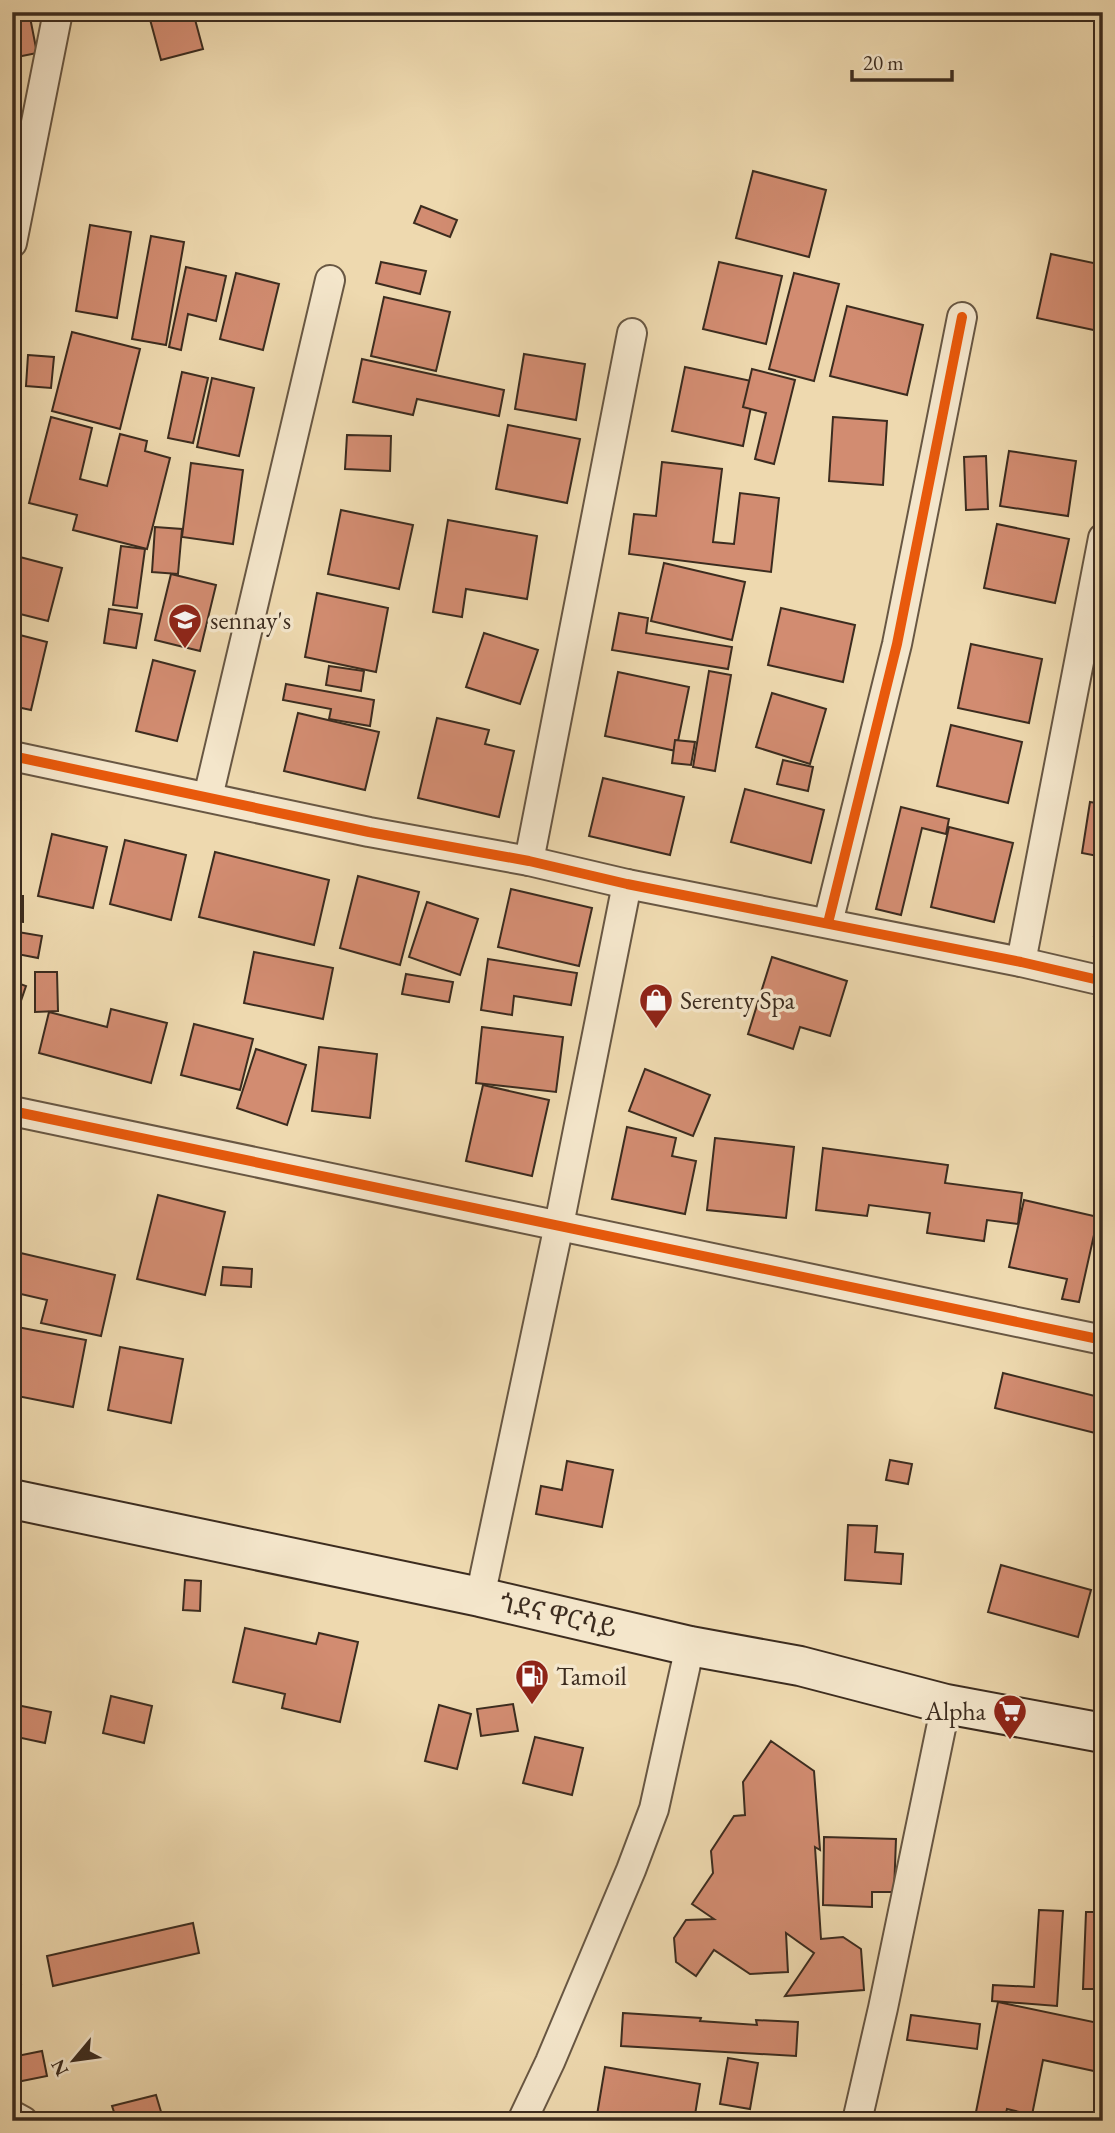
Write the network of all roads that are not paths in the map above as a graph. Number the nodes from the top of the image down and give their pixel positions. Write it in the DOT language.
graph roads {
  1 [pos="58,12"];
  2 [pos="12,243"];
  3 [pos="330,280"];
  4 [pos="962,317"];
  5 [pos="632,333"];
  6 [pos="1103,537"];
  7 [pos="1091,667"];
  8 [pos="12,756"];
  9 [pos="208,797"];
  10 [pos="529,861"];
  11 [pos="627,884"];
  12 [pos="828,923"];
  13 [pos="1021,962"];
  14 [pos="1103,981"];
  15 [pos="12,1111"];
  16 [pos="559,1225"];
  17 [pos="1103,1340"];
  18 [pos="12,1499"];
  19 [pos="480,1597"];
  20 [pos="690,1646"];
  21 [pos="946,1704"];
  22 [pos="1103,1733"];
  23 [pos="12,2115"];
  24 [pos="23,2121"];
  25 [pos="522,2121"];
  26 [pos="857,2121"];
  1 -- 2 [label="street"];
  3 -- 9 [label="street"];
  4 -- 12 [label="street"];
  5 -- 10 [label="street"];
  6 -- 7 [label="street"];
  7 -- 13 [label="street"];
  8 -- 9 [label="street"];
  9 -- 10 [label="street"];
  10 -- 11 [label="street"];
  11 -- 12 [label="street"];
  11 -- 16 [label="street"];
  12 -- 13 [label="street"];
  13 -- 14 [label="street"];
  15 -- 16 [label="street"];
  16 -- 17 [label="street"];
  16 -- 19 [label="street"];
  18 -- 19 [label="main road, ጎደና ዋርሳይ"];
  19 -- 20 [label="main road, ጎደና ዋርሳይ"];
  20 -- 21 [label="main road, ጎደና ዋርሳይ"];
  20 -- 25 [label="street"];
  21 -- 22 [label="main road, ጎደና ዋርሳይ"];
  21 -- 26 [label="street"];
  23 -- 24 [label="street"];
}
